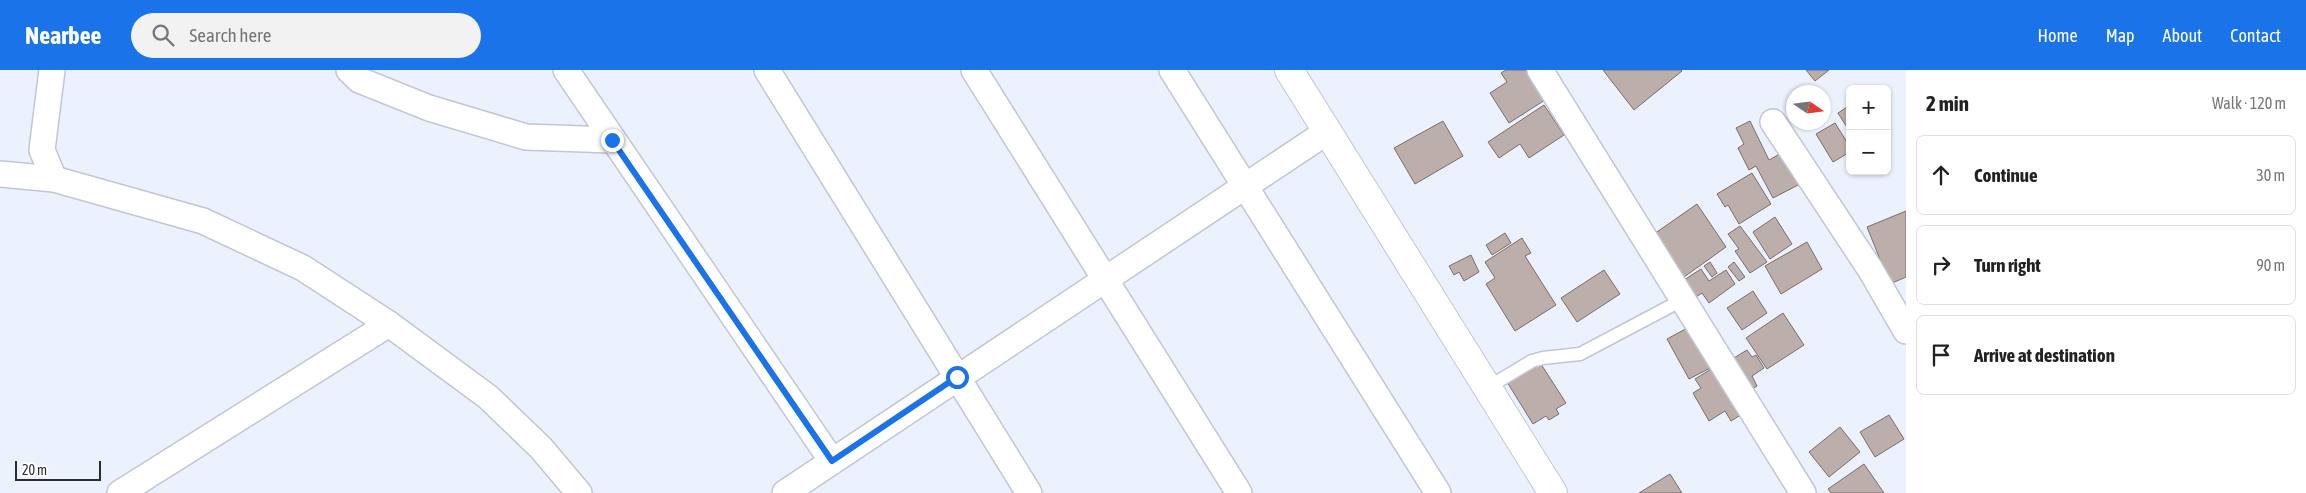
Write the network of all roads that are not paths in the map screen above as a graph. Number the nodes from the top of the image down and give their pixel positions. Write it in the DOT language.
graph roads {
  1 [pos="52,70"];
  2 [pos="349,70"];
  3 [pos="566,70"];
  4 [pos="768,70"];
  5 [pos="974,70"];
  6 [pos="1172,70"];
  7 [pos="1290,70"];
  8 [pos="1540,70"];
  9 [pos="1773,122"];
  10 [pos="1328,132"];
  11 [pos="612,140"];
  12 [pos="0,174"];
  13 [pos="54,179"];
  14 [pos="1245,186"];
  15 [pos="1105,279"];
  16 [pos="1684,299"];
  17 [pos="390,324"];
  18 [pos="1906,331"];
  19 [pos="957,377"];
  20 [pos="1488,388"];
  21 [pos="832,461"];
  22 [pos="120,493"];
  23 [pos="579,493"];
  24 [pos="784,493"];
  25 [pos="1029,493"];
  26 [pos="1239,493"];
  27 [pos="1438,493"];
  28 [pos="1553,493"];
  29 [pos="1803,493"];
  1 -- 13 [label="street"];
  2 -- 11 [label="street"];
  3 -- 11 [label="street"];
  4 -- 19 [label="street"];
  5 -- 15 [label="street"];
  6 -- 14 [label="street"];
  7 -- 10 [label="street"];
  8 -- 16 [label="street"];
  9 -- 18 [label="street"];
  10 -- 14 [label="street"];
  10 -- 20 [label="street"];
  11 -- 21 [label="street"];
  12 -- 13 [label="street"];
  13 -- 17 [label="street"];
  14 -- 15 [label="street"];
  14 -- 27 [label="street"];
  15 -- 19 [label="street"];
  15 -- 26 [label="street"];
  16 -- 20 [label="lane"];
  16 -- 29 [label="street"];
  17 -- 22 [label="street"];
  17 -- 23 [label="street"];
  19 -- 21 [label="street"];
  19 -- 25 [label="street"];
  20 -- 28 [label="street"];
  21 -- 24 [label="street"];
}
